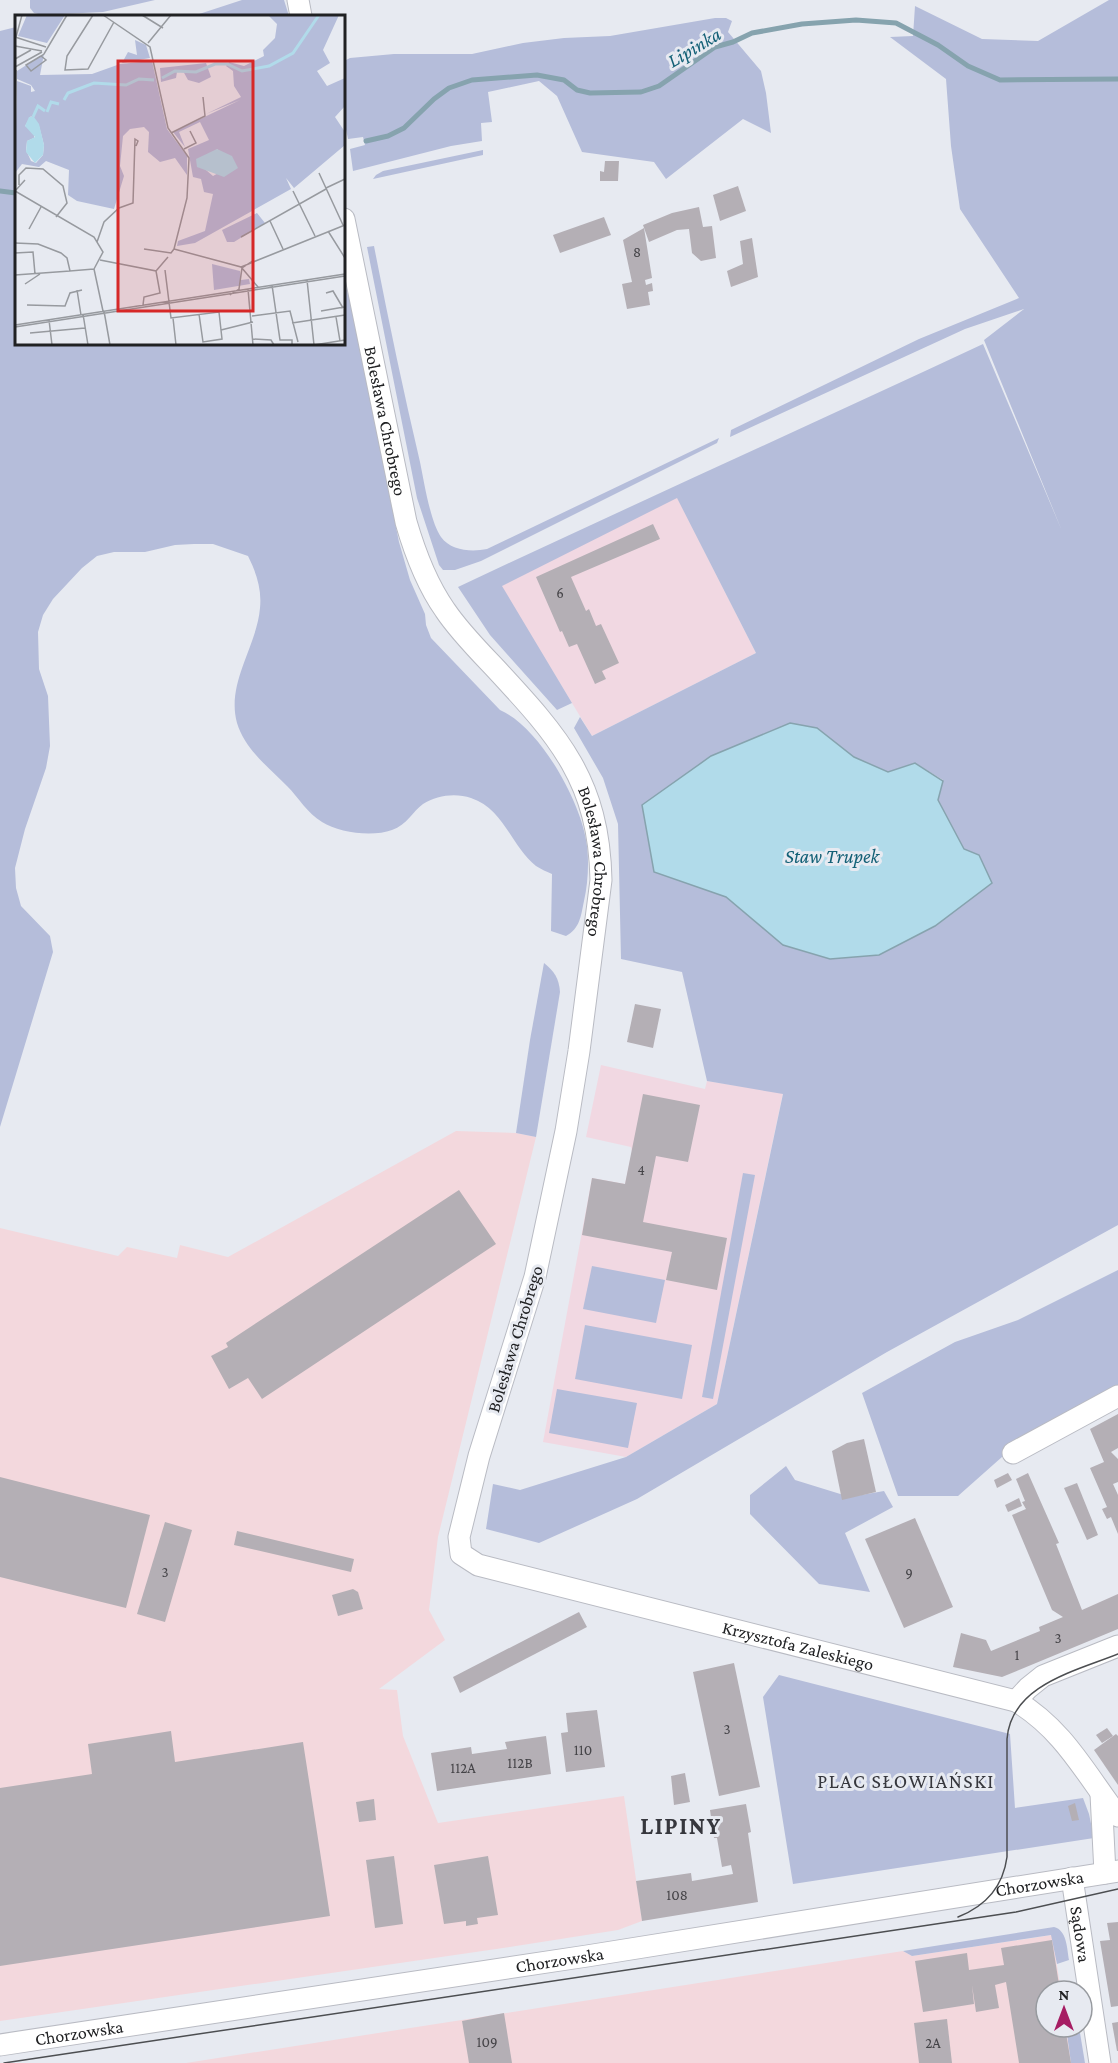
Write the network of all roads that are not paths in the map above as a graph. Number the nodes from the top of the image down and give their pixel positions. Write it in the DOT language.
graph roads {
  1 [pos="298,0"];
  2 [pos="301,15"];
  3 [pos="345,224"];
  4 [pos="1118,1396"];
  5 [pos="1014,1453"];
  6 [pos="461,1554"];
  7 [pos="1118,1646"];
  8 [pos="1016,1701"];
  9 [pos="1101,1794"];
  10 [pos="1118,1816"];
  11 [pos="1112,1872"];
  12 [pos="1072,1878"];
  13 [pos="0,2045"];
  14 [pos="1100,2063"];
  1 -- 2 [label="street"];
  3 -- 6 [label="street, Bolesława Chrobrego"];
  4 -- 5 [label="street"];
  6 -- 8 [label="street, Krzysztofa Zaleskiego"];
  7 -- 8 [label="street"];
  8 -- 9 [label="street, Krzysztofa Zaleskiego"];
  9 -- 10 [label="street, Krzysztofa Zaleskiego"];
  9 -- 11 [label="street"];
  11 -- 12 [label="street, Chorzowska"];
  12 -- 13 [label="street, Chorzowska"];
  12 -- 14 [label="street, Sądowa"];
}
